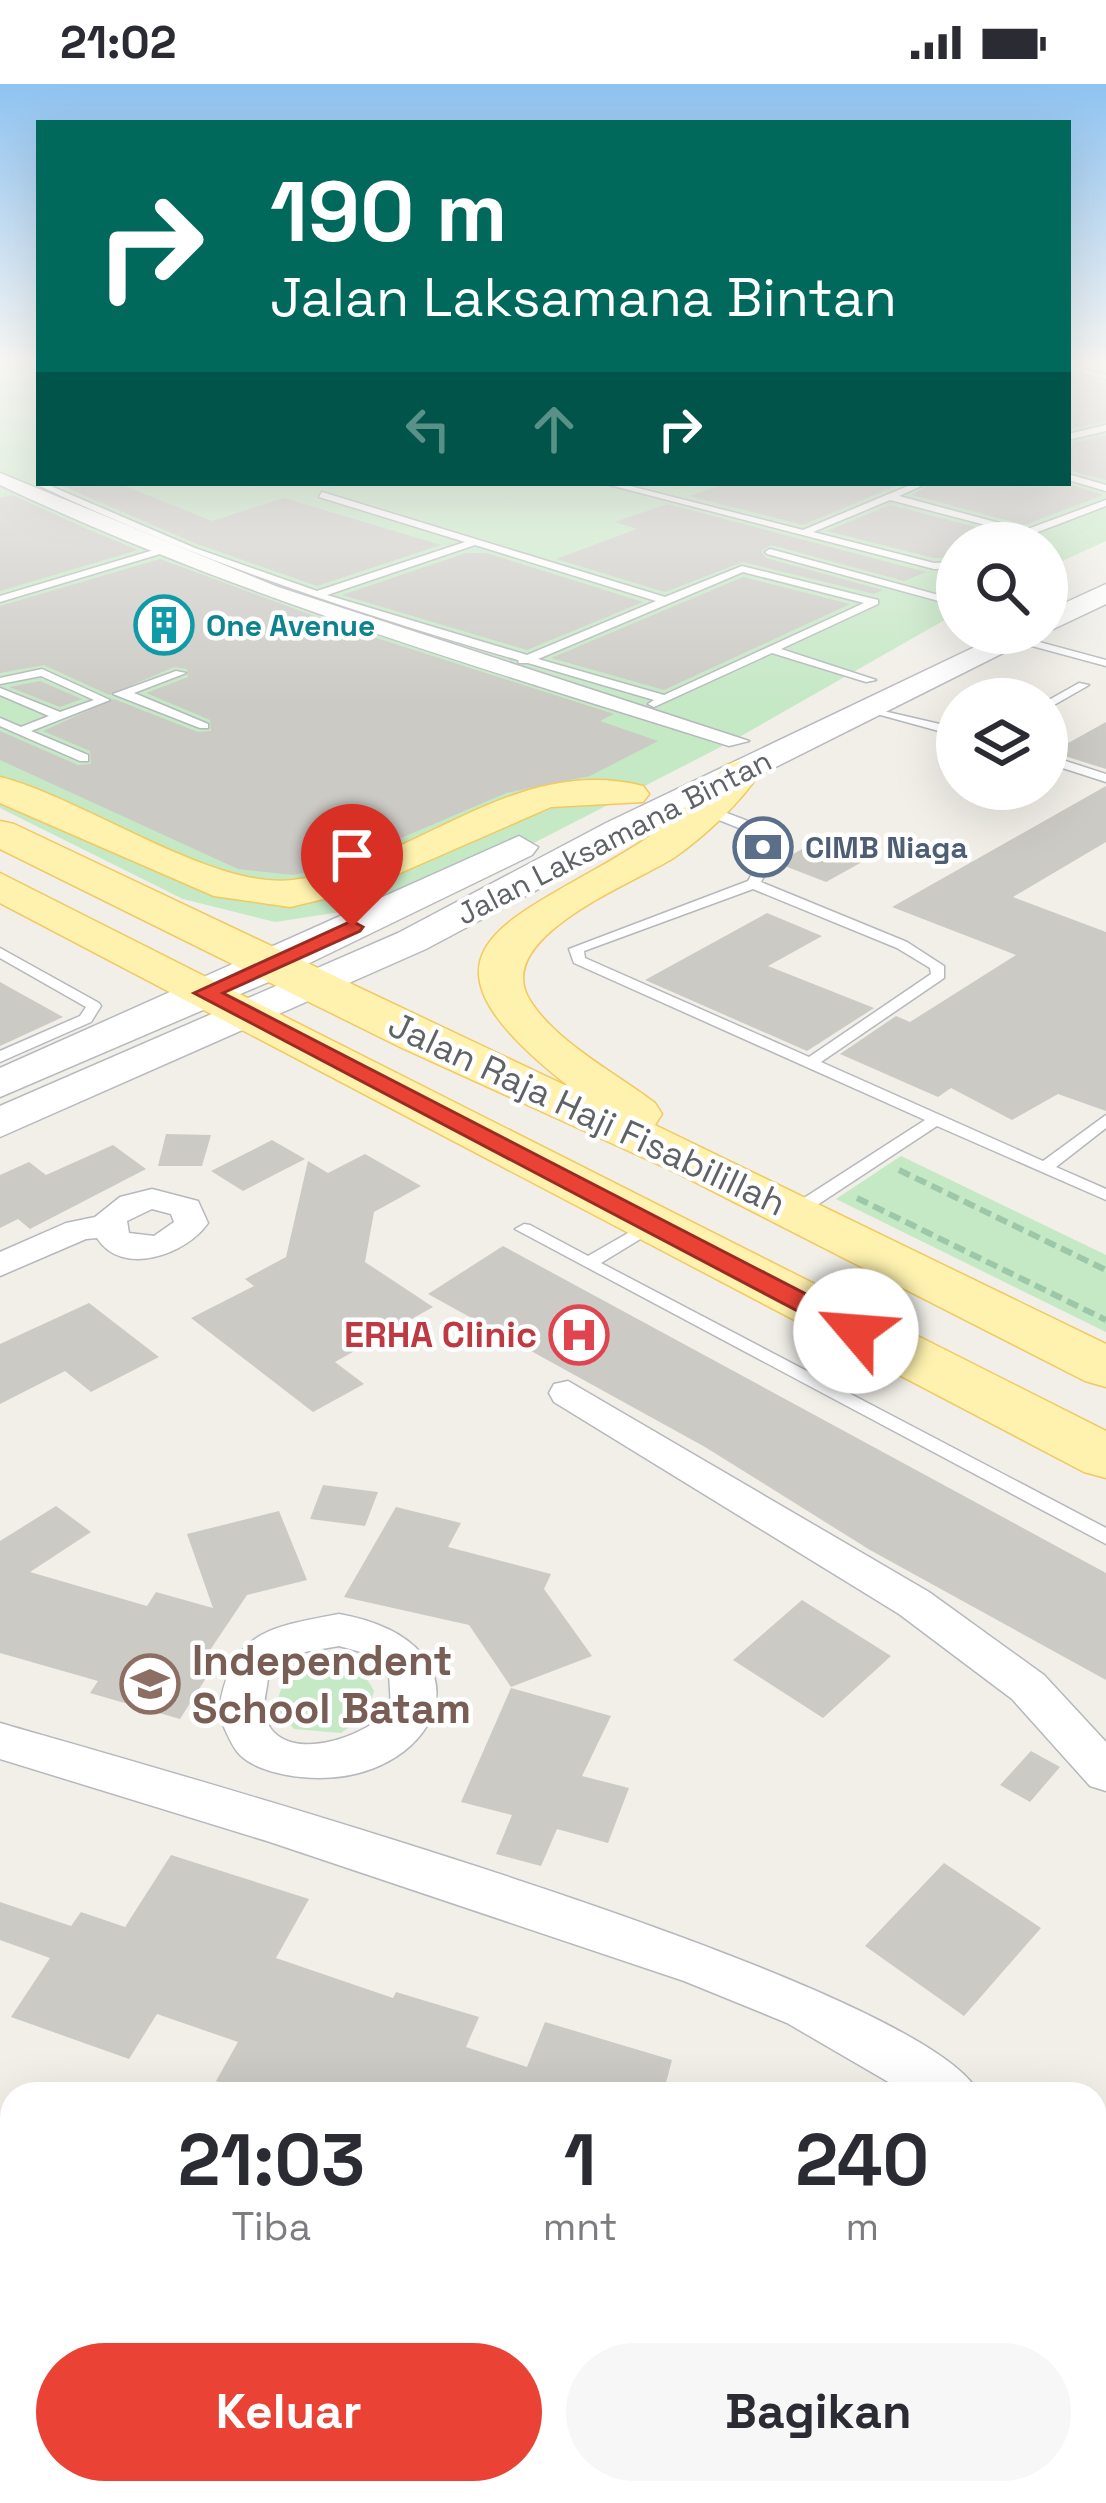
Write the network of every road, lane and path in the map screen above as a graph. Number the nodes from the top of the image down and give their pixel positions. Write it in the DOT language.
graph roads {
  1 [pos="1071,478"];
  2 [pos="8,482"];
  3 [pos="48,486"];
  4 [pos="619,486"];
  5 [pos="916,486"];
  6 [pos="1106,488"];
  7 [pos="322,495"];
  8 [pos="890,497"];
  9 [pos="1106,502"];
  10 [pos="984,522"];
  11 [pos="1050,522"];
  12 [pos="803,533"];
  13 [pos="476,542"];
  14 [pos="157,552"];
  15 [pos="770,553"];
  16 [pos="201,560"];
  17 [pos="936,566"];
  18 [pos="1106,566"];
  19 [pos="1068,585"];
  20 [pos="1106,592"];
  21 [pos="936,597"];
  22 [pos="310,598"];
  23 [pos="0,599"];
  24 [pos="663,600"];
  25 [pos="1068,612"];
  26 [pos="1068,648"];
  27 [pos="772,650"];
  28 [pos="936,653"];
  29 [pos="973,654"];
  30 [pos="526,659"];
  31 [pos="1106,663"];
  32 [pos="502,670"];
  33 [pos="180,673"];
  34 [pos="0,681"];
  35 [pos="1082,685"];
  36 [pos="0,691"];
  37 [pos="124,692"];
  38 [pos="1068,693"];
  39 [pos="870,694"];
  40 [pos="664,699"];
  41 [pos="104,700"];
  42 [pos="639,711"];
  43 [pos="58,716"];
  44 [pos="0,722"];
  45 [pos="936,723"];
  46 [pos="204,726"];
  47 [pos="20,730"];
  48 [pos="739,757"];
  49 [pos="84,758"];
  50 [pos="1068,766"];
  51 [pos="1106,778"];
  52 [pos="0,789"];
  53 [pos="628,794"];
  54 [pos="703,809"];
  55 [pos="0,833"];
  56 [pos="753,884"];
  57 [pos="0,886"];
  58 [pos="0,952"];
  59 [pos="295,976"];
  60 [pos="225,1004"];
  61 [pos="0,1057"];
  62 [pos="810,1063"];
  63 [pos="0,1084"];
  64 [pos="937,1119"];
  65 [pos="1106,1120"];
  66 [pos="0,1123"];
  67 [pos="696,1162"];
  68 [pos="1045,1167"];
  69 [pos="881,1177"];
  70 [pos="866,1186"];
  71 [pos="1106,1196"];
  72 [pos="796,1211"];
  73 [pos="107,1226"];
  74 [pos="649,1226"];
  75 [pos="524,1229"];
  76 [pos="588,1263"];
  77 [pos="0,1265"];
  78 [pos="1106,1270"];
  79 [pos="1106,1320"];
  80 [pos="1106,1368"];
  81 [pos="568,1393"];
  82 [pos="1106,1457"];
  83 [pos="1106,1537"];
  84 [pos="0,1741"];
  85 [pos="290,1760"];
  86 [pos="1106,1773"];
  87 [pos="249,1813"];
  88 [pos="937,2082"];
  1 -- 6 [label="lane"];
  2 -- 14 [label="street"];
  3 -- 16 [label="lane"];
  4 -- 12 [label="lane"];
  5 -- 8 [label="lane"];
  7 -- 13 [label="lane"];
  8 -- 10 [label="lane"];
  8 -- 12 [label="lane"];
  9 -- 11 [label="lane"];
  12 -- 17 [label="lane"];
  13 -- 22 [label="lane"];
  13 -- 24 [label="lane"];
  14 -- 16 [label="street"];
  14 -- 23 [label="lane"];
  15 -- 21 [label="lane"];
  16 -- 22 [label="street"];
  18 -- 19 [label="main road"];
  20 -- 25 [label="main road, Jalan Laksamana Bintan"];
  22 -- 30 [label="lane"];
  22 -- 32 [label="street"];
  24 -- 27 [label="lane"];
  24 -- 30 [label="lane"];
  26 -- 31 [label="lane"];
  27 -- 39 [label="lane"];
  27 -- 40 [label="lane"];
  28 -- 39 [label="main road, Jalan Laksamana Bintan"];
  29 -- 39 [label="main road, Jalan Laksamana Bintan"];
  30 -- 32 [label="lane"];
  30 -- 40 [label="lane"];
  32 -- 42 [label="street"];
  33 -- 37 [label="lane"];
  34 -- 41 [label="lane"];
  35 -- 38 [label="lane"];
  36 -- 43 [label="lane"];
  37 -- 41 [label="lane"];
  37 -- 46 [label="lane"];
  39 -- 45 [label="lane"];
  39 -- 48 [label="main road, Jalan Laksamana Bintan"];
  40 -- 42 [label="lane"];
  41 -- 43 [label="lane"];
  42 -- 48 [label="street"];
  43 -- 47 [label="lane"];
  44 -- 47 [label="lane"];
  47 -- 49 [label="lane"];
  48 -- 53 [label="main road, Jalan Laksamana Bintan"];
  48 -- 54 [label="main road"];
  48 -- 59 [label="main road, Jalan Laksamana Bintan"];
  50 -- 51 [label="lane"];
  52 -- 53 [label="main road"];
  53 -- 59 [label="main road, Jalan Laksamana Bintan"];
  54 -- 56 [label="lane"];
  54 -- 67 [label="main road"];
  55 -- 59 [label="main road, Jalan Raja Haji Fisabilillah"];
  56 -- 62 [label="lane"];
  56 -- 62 [label="lane"];
  57 -- 60 [label="main road, Jalan Raja Haji Fisabilillah"];
  58 -- 61 [label="lane"];
  59 -- 60 [label="main road, Jalan Laksamana Bintan"];
  59 -- 67 [label="main road, Jalan Raja Haji Fisabilillah"];
  60 -- 63 [label="main road, Jalan Laksamana Bintan"];
  60 -- 66 [label="main road, Jalan Laksamana Bintan"];
  60 -- 74 [label="main road, Jalan Raja Haji Fisabilillah"];
  62 -- 64 [label="lane"];
  64 -- 68 [label="lane"];
  64 -- 72 [label="lane"];
  65 -- 68 [label="lane"];
  67 -- 72 [label="main road, Jalan Raja Haji Fisabilillah"];
  68 -- 71 [label="lane"];
  69 -- 78 [label="path"];
  70 -- 79 [label="path"];
  72 -- 80 [label="main road, Jalan Raja Haji Fisabilillah"];
  73 -- 77 [label="street"];
  74 -- 76 [label="lane"];
  74 -- 82 [label="main road, Jalan Raja Haji Fisabilillah"];
  75 -- 76 [label="lane"];
  76 -- 83 [label="lane"];
  81 -- 86 [label="street"];
  84 -- 87 [label="street"];
  85 -- 87 [label="street"];
  87 -- 88 [label="street"];
}
